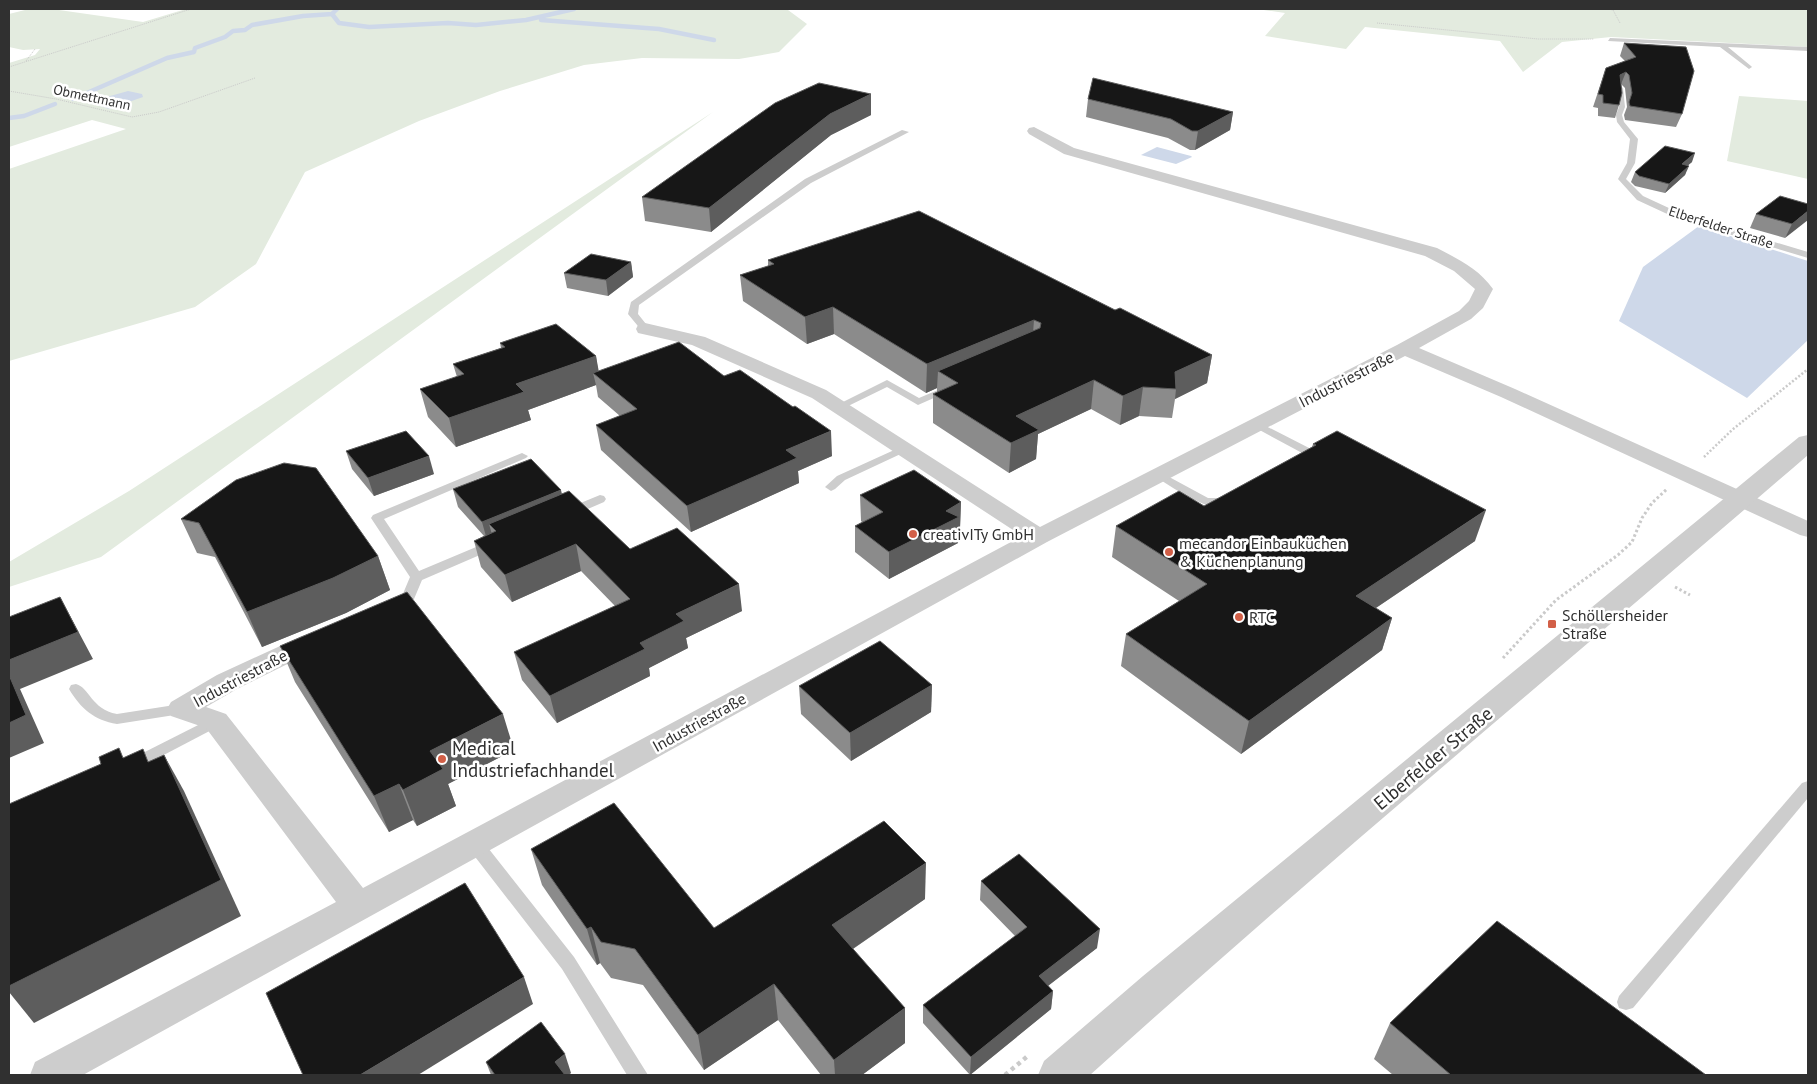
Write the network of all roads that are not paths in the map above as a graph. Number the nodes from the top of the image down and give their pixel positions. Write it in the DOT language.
graph roads {
  1 [pos="1610,40"];
  2 [pos="1721,45"];
  3 [pos="1808,49"];
  4 [pos="1750,67"];
  5 [pos="1620,88"];
  6 [pos="1034,131"];
  7 [pos="905,132"];
  8 [pos="1808,255"];
  9 [pos="645,329"];
  10 [pos="1404,349"];
  11 [pos="961,383"];
  12 [pos="838,407"];
  13 [pos="1258,425"];
  14 [pos="1808,442"];
  15 [pos="903,449"];
  16 [pos="522,456"];
  17 [pos="1294,470"];
  18 [pos="1160,475"];
  19 [pos="831,487"];
  20 [pos="1241,498"];
  21 [pos="600,499"];
  22 [pos="1741,499"];
  23 [pos="556,518"];
  24 [pos="1808,530"];
  25 [pos="1039,537"];
  26 [pos="504,540"];
  27 [pos="412,586"];
  28 [pos="383,608"];
  29 [pos="331,632"];
  30 [pos="76,689"];
  31 [pos="181,709"];
  32 [pos="216,722"];
  33 [pos="114,773"];
  34 [pos="1808,788"];
  35 [pos="475,844"];
  36 [pos="359,908"];
  37 [pos="1626,1002"];
  38 [pos="48,1075"];
  39 [pos="638,1075"];
  40 [pos="1059,1075"];
  1 -- 2 [label="lane"];
  2 -- 3 [label="lane"];
  2 -- 4 [label="lane"];
  5 -- 8 [label="lane, Elberfelder Straße"];
  6 -- 10 [label="street"];
  7 -- 9 [label="lane"];
  9 -- 12 [label="street"];
  10 -- 13 [label="street, Industriestraße"];
  10 -- 22 [label="street, Industriestraße"];
  11 -- 12 [label="lane"];
  12 -- 15 [label="street"];
  13 -- 17 [label="lane"];
  13 -- 18 [label="street, Industriestraße"];
  14 -- 22 [label="street, Elberfelder Straße"];
  15 -- 19 [label="lane"];
  15 -- 25 [label="street"];
  16 -- 27 [label="lane"];
  18 -- 20 [label="lane"];
  18 -- 25 [label="street, Industriestraße"];
  21 -- 23 [label="lane"];
  22 -- 24 [label="street"];
  22 -- 40 [label="street, Elberfelder Straße"];
  25 -- 35 [label="street, Industriestraße"];
  26 -- 27 [label="lane"];
  27 -- 28 [label="street"];
  29 -- 31 [label="street, Industriestraße"];
  30 -- 31 [label="lane"];
  31 -- 32 [label="street, Industriestraße"];
  32 -- 33 [label="lane"];
  32 -- 36 [label="street, Industriestraße"];
  34 -- 37 [label="lane"];
  35 -- 36 [label="street, Industriestraße"];
  35 -- 39 [label="lane"];
  36 -- 38 [label="street, Industriestraße"];
}
